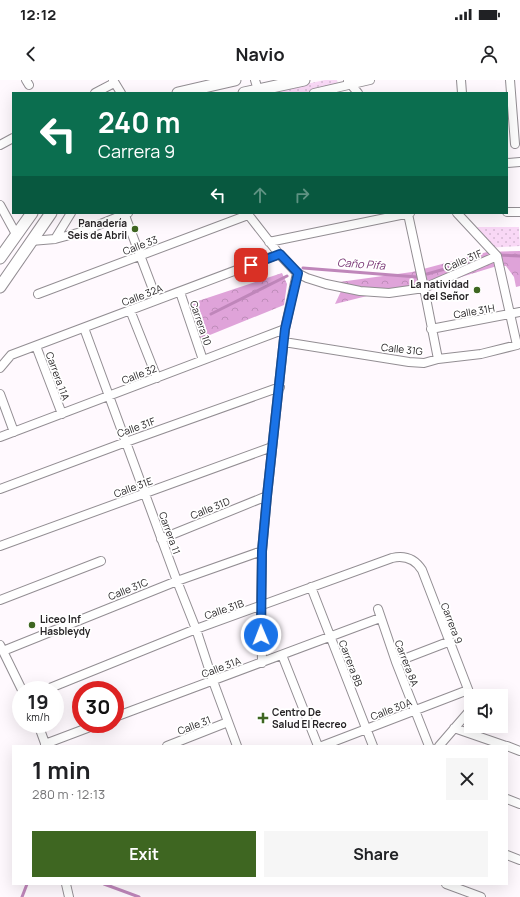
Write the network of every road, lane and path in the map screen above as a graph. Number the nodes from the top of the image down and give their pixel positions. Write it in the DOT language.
graph roads {
  1 [pos="235,80"];
  2 [pos="304,80"];
  3 [pos="370,80"];
  4 [pos="461,80"];
  5 [pos="510,80"];
  6 [pos="114,81"];
  7 [pos="349,82"];
  8 [pos="256,85"];
  9 [pos="97,92"];
  10 [pos="120,92"];
  11 [pos="182,92"];
  12 [pos="246,92"];
  13 [pos="317,92"];
  14 [pos="357,92"];
  15 [pos="462,92"];
  16 [pos="12,139"];
  17 [pos="514,144"];
  18 [pos="0,145"];
  19 [pos="520,162"];
  20 [pos="508,163"];
  21 [pos="0,205"];
  22 [pos="508,212"];
  23 [pos="520,212"];
  24 [pos="31,214"];
  25 [pos="50,214"];
  26 [pos="70,214"];
  27 [pos="126,214"];
  28 [pos="247,214"];
  29 [pos="404,214"];
  30 [pos="409,214"];
  31 [pos="458,214"];
  32 [pos="16,234"];
  33 [pos="55,239"];
  34 [pos="31,241"];
  35 [pos="269,242"];
  36 [pos="280,254"];
  37 [pos="140,256"];
  38 [pos="497,256"];
  39 [pos="0,258"];
  40 [pos="298,273"];
  41 [pos="0,287"];
  42 [pos="424,288"];
  43 [pos="180,292"];
  44 [pos="38,294"];
  45 [pos="157,300"];
  46 [pos="130,310"];
  47 [pos="520,312"];
  48 [pos="509,315"];
  49 [pos="84,328"];
  50 [pos="285,329"];
  51 [pos="431,329"];
  52 [pos="284,342"];
  53 [pos="36,346"];
  54 [pos="438,359"];
  55 [pos="203,360"];
  56 [pos="0,368"];
  57 [pos="157,378"];
  58 [pos="280,387"];
  59 [pos="0,394"];
  60 [pos="109,396"];
  61 [pos="62,414"];
  62 [pos="14,432"];
  63 [pos="0,437"];
  64 [pos="126,442"];
  65 [pos="272,447"];
  66 [pos="0,489"];
  67 [pos="144,494"];
  68 [pos="267,496"];
  69 [pos="161,539"];
  70 [pos="0,546"];
  71 [pos="262,551"];
  72 [pos="411,559"];
  73 [pos="101,561"];
  74 [pos="176,581"];
  75 [pos="311,587"];
  76 [pos="0,600"];
  77 [pos="261,607"];
  78 [pos="378,609"];
  79 [pos="380,618"];
  80 [pos="196,629"];
  81 [pos="330,637"];
  82 [pos="448,642"];
  83 [pos="1,648"];
  84 [pos="282,655"];
  85 [pos="396,662"];
  86 [pos="262,663"];
  87 [pos="18,681"];
  88 [pos="213,681"];
  89 [pos="64,682"];
  90 [pos="467,689"];
  91 [pos="464,695"];
  92 [pos="415,710"];
  93 [pos="124,715"];
  94 [pos="464,717"];
  95 [pos="228,722"];
  96 [pos="454,728"];
  97 [pos="367,729"];
  98 [pos="41,733"];
  99 [pos="76,733"];
  100 [pos="46,745"];
  101 [pos="170,745"];
  102 [pos="237,745"];
  103 [pos="318,745"];
  104 [pos="325,745"];
  105 [pos="374,745"];
  106 [pos="429,745"];
  107 [pos="440,745"];
  108 [pos="504,745"];
  109 [pos="508,746"];
  110 [pos="520,751"];
  111 [pos="508,799"];
  112 [pos="520,804"];
  113 [pos="508,855"];
  114 [pos="520,860"];
  115 [pos="66,885"];
  116 [pos="449,885"];
  117 [pos="69,897"];
  118 [pos="481,897"];
  1 -- 11 [label="main road"];
  2 -- 8 [label="main road"];
  3 -- 7 [label="street"];
  4 -- 15 [label="street"];
  5 -- 17 [label="street"];
  6 -- 9 [label="street"];
  6 -- 10 [label="street"];
  7 -- 13 [label="street"];
  7 -- 14 [label="street"];
  8 -- 12 [label="main road"];
  16 -- 18 [label="street"];
  19 -- 20 [label="street"];
  21 -- 32 [label="street"];
  22 -- 23 [label="street"];
  24 -- 32 [label="main road"];
  25 -- 34 [label="main road"];
  26 -- 33 [label="street"];
  27 -- 33 [label="street"];
  27 -- 37 [label="street"];
  28 -- 35 [label="street"];
  28 -- 37 [label="street, Calle 33"];
  29 -- 35 [label="street"];
  30 -- 42 [label="street"];
  31 -- 38 [label="street"];
  32 -- 39 [label="main road"];
  33 -- 34 [label="street"];
  34 -- 41 [label="main road"];
  35 -- 36 [label="street"];
  36 -- 40 [label="street"];
  36 -- 43 [label="street, Calle 32A"];
  37 -- 44 [label="street, Calle 33"];
  37 -- 45 [label="street"];
  38 -- 42 [label="street, Calle 31F"];
  38 -- 48 [label="street"];
  40 -- 42 [label="street, Calle 31F"];
  40 -- 50 [label="street"];
  42 -- 51 [label="street"];
  43 -- 45 [label="street, Calle 32A"];
  43 -- 55 [label="street, Carrera 10"];
  45 -- 46 [label="street, Calle 32A"];
  46 -- 49 [label="street, Calle 32A"];
  46 -- 57 [label="street"];
  47 -- 48 [label="street, Calle 31H"];
  48 -- 51 [label="street, Calle 31H"];
  48 -- 54 [label="street, Calle 31G"];
  49 -- 53 [label="street, Calle 32A"];
  49 -- 60 [label="street, Carrera 11"];
  50 -- 52 [label="street"];
  50 -- 55 [label="street, Calle 32"];
  51 -- 54 [label="street"];
  52 -- 54 [label="street, Calle 31G"];
  52 -- 58 [label="street"];
  53 -- 56 [label="street, Calle 32A"];
  53 -- 61 [label="street, Carrera 11A"];
  55 -- 57 [label="street, Calle 32"];
  57 -- 60 [label="street, Calle 32"];
  58 -- 64 [label="street, Calle 31F"];
  58 -- 65 [label="street"];
  59 -- 62 [label="street"];
  60 -- 61 [label="street, Calle 32"];
  60 -- 64 [label="street, Carrera 11"];
  61 -- 62 [label="street, Calle 32"];
  62 -- 63 [label="street, Calle 32"];
  64 -- 66 [label="street, Calle 31F"];
  64 -- 67 [label="street, Carrera 11"];
  65 -- 67 [label="street, Calle 31E"];
  65 -- 68 [label="street"];
  67 -- 69 [label="street, Carrera 11"];
  67 -- 70 [label="street, Calle 31E"];
  68 -- 69 [label="street, Calle 31D"];
  68 -- 71 [label="street"];
  69 -- 74 [label="street, Carrera 11"];
  71 -- 74 [label="street, Calle 31C"];
  71 -- 77 [label="street"];
  72 -- 75 [label="street, Calle 31B"];
  72 -- 82 [label="street, Carrera 9"];
  73 -- 76 [label="street"];
  74 -- 80 [label="street, Carrera 11"];
  74 -- 83 [label="street, Calle 31C"];
  75 -- 77 [label="street, Calle 31B"];
  75 -- 81 [label="street, Carrera 8B"];
  77 -- 80 [label="street, Calle 31B"];
  77 -- 86 [label="street"];
  78 -- 79 [label="street, Carrera 8A"];
  79 -- 81 [label="street, Calle 31A"];
  79 -- 85 [label="street, Carrera 8A"];
  80 -- 88 [label="street, Carrera 11"];
  80 -- 89 [label="street, Calle 31B"];
  81 -- 84 [label="street, Calle 31A"];
  81 -- 97 [label="street, Carrera 8B"];
  82 -- 85 [label="street"];
  82 -- 90 [label="street, Carrera 9"];
  83 -- 87 [label="street"];
  84 -- 86 [label="street, Calle 31A"];
  84 -- 103 [label="street"];
  85 -- 92 [label="street, Carrera 8A"];
  86 -- 88 [label="street, Calle 31A"];
  88 -- 93 [label="street, Calle 31A"];
  88 -- 95 [label="street, Carrera 11"];
  91 -- 92 [label="street, Calle 30A"];
  92 -- 97 [label="street, Calle 30A"];
  92 -- 106 [label="street, Carrera 8A"];
  94 -- 96 [label="street"];
  95 -- 101 [label="street, Calle 31"];
  95 -- 102 [label="street, Carrera 11"];
  96 -- 107 [label="street"];
  96 -- 108 [label="street"];
  97 -- 104 [label="street, Calle 30A"];
  97 -- 105 [label="street, Carrera 8B"];
  98 -- 100 [label="street"];
  99 -- 100 [label="street"];
  109 -- 110 [label="street"];
  111 -- 112 [label="street"];
  113 -- 114 [label="street"];
  115 -- 117 [label="street"];
  116 -- 118 [label="street"];
}
